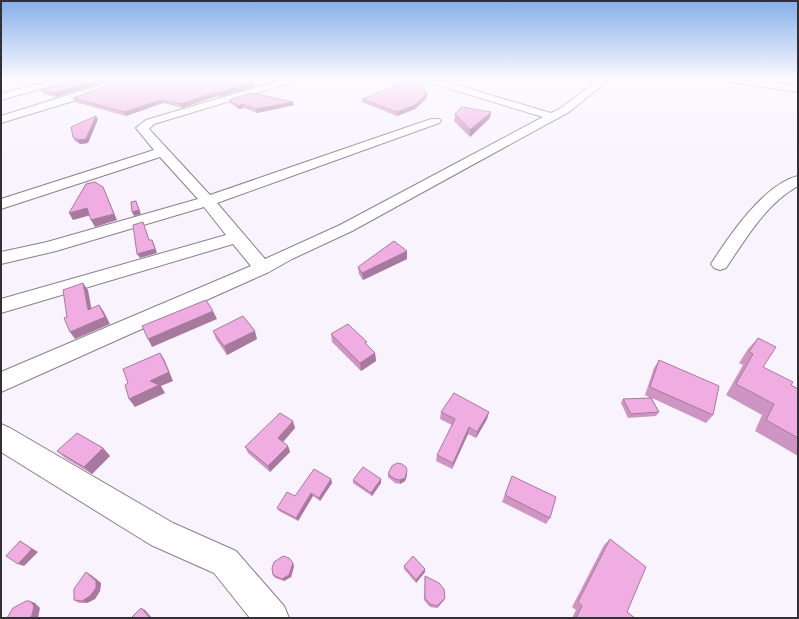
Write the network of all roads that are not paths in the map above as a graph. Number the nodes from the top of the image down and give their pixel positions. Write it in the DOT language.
graph roads {
  1 [pos="40,108"];
  2 [pos="201,108"];
  3 [pos="523,108"];
  4 [pos="569,108"];
  5 [pos="550,116"];
  6 [pos="1,120"];
  7 [pos="435,121"];
  8 [pos="161,152"];
  9 [pos="798,180"];
  10 [pos="207,201"];
  11 [pos="1,204"];
  12 [pos="235,238"];
  13 [pos="1,258"];
  14 [pos="720,264"];
  15 [pos="263,268"];
  16 [pos="1,306"];
  17 [pos="1,382"];
  18 [pos="1,436"];
  19 [pos="272,618"];
  1 -- 6 [label="street"];
  2 -- 8 [label="street"];
  3 -- 5 [label="street"];
  4 -- 5 [label="street"];
  5 -- 15 [label="street"];
  7 -- 10 [label="street"];
  8 -- 10 [label="street"];
  8 -- 11 [label="street"];
  9 -- 14 [label="street"];
  10 -- 12 [label="street"];
  10 -- 13 [label="street"];
  12 -- 15 [label="street"];
  12 -- 16 [label="street"];
  15 -- 17 [label="street"];
  18 -- 19 [label="street"];
}
